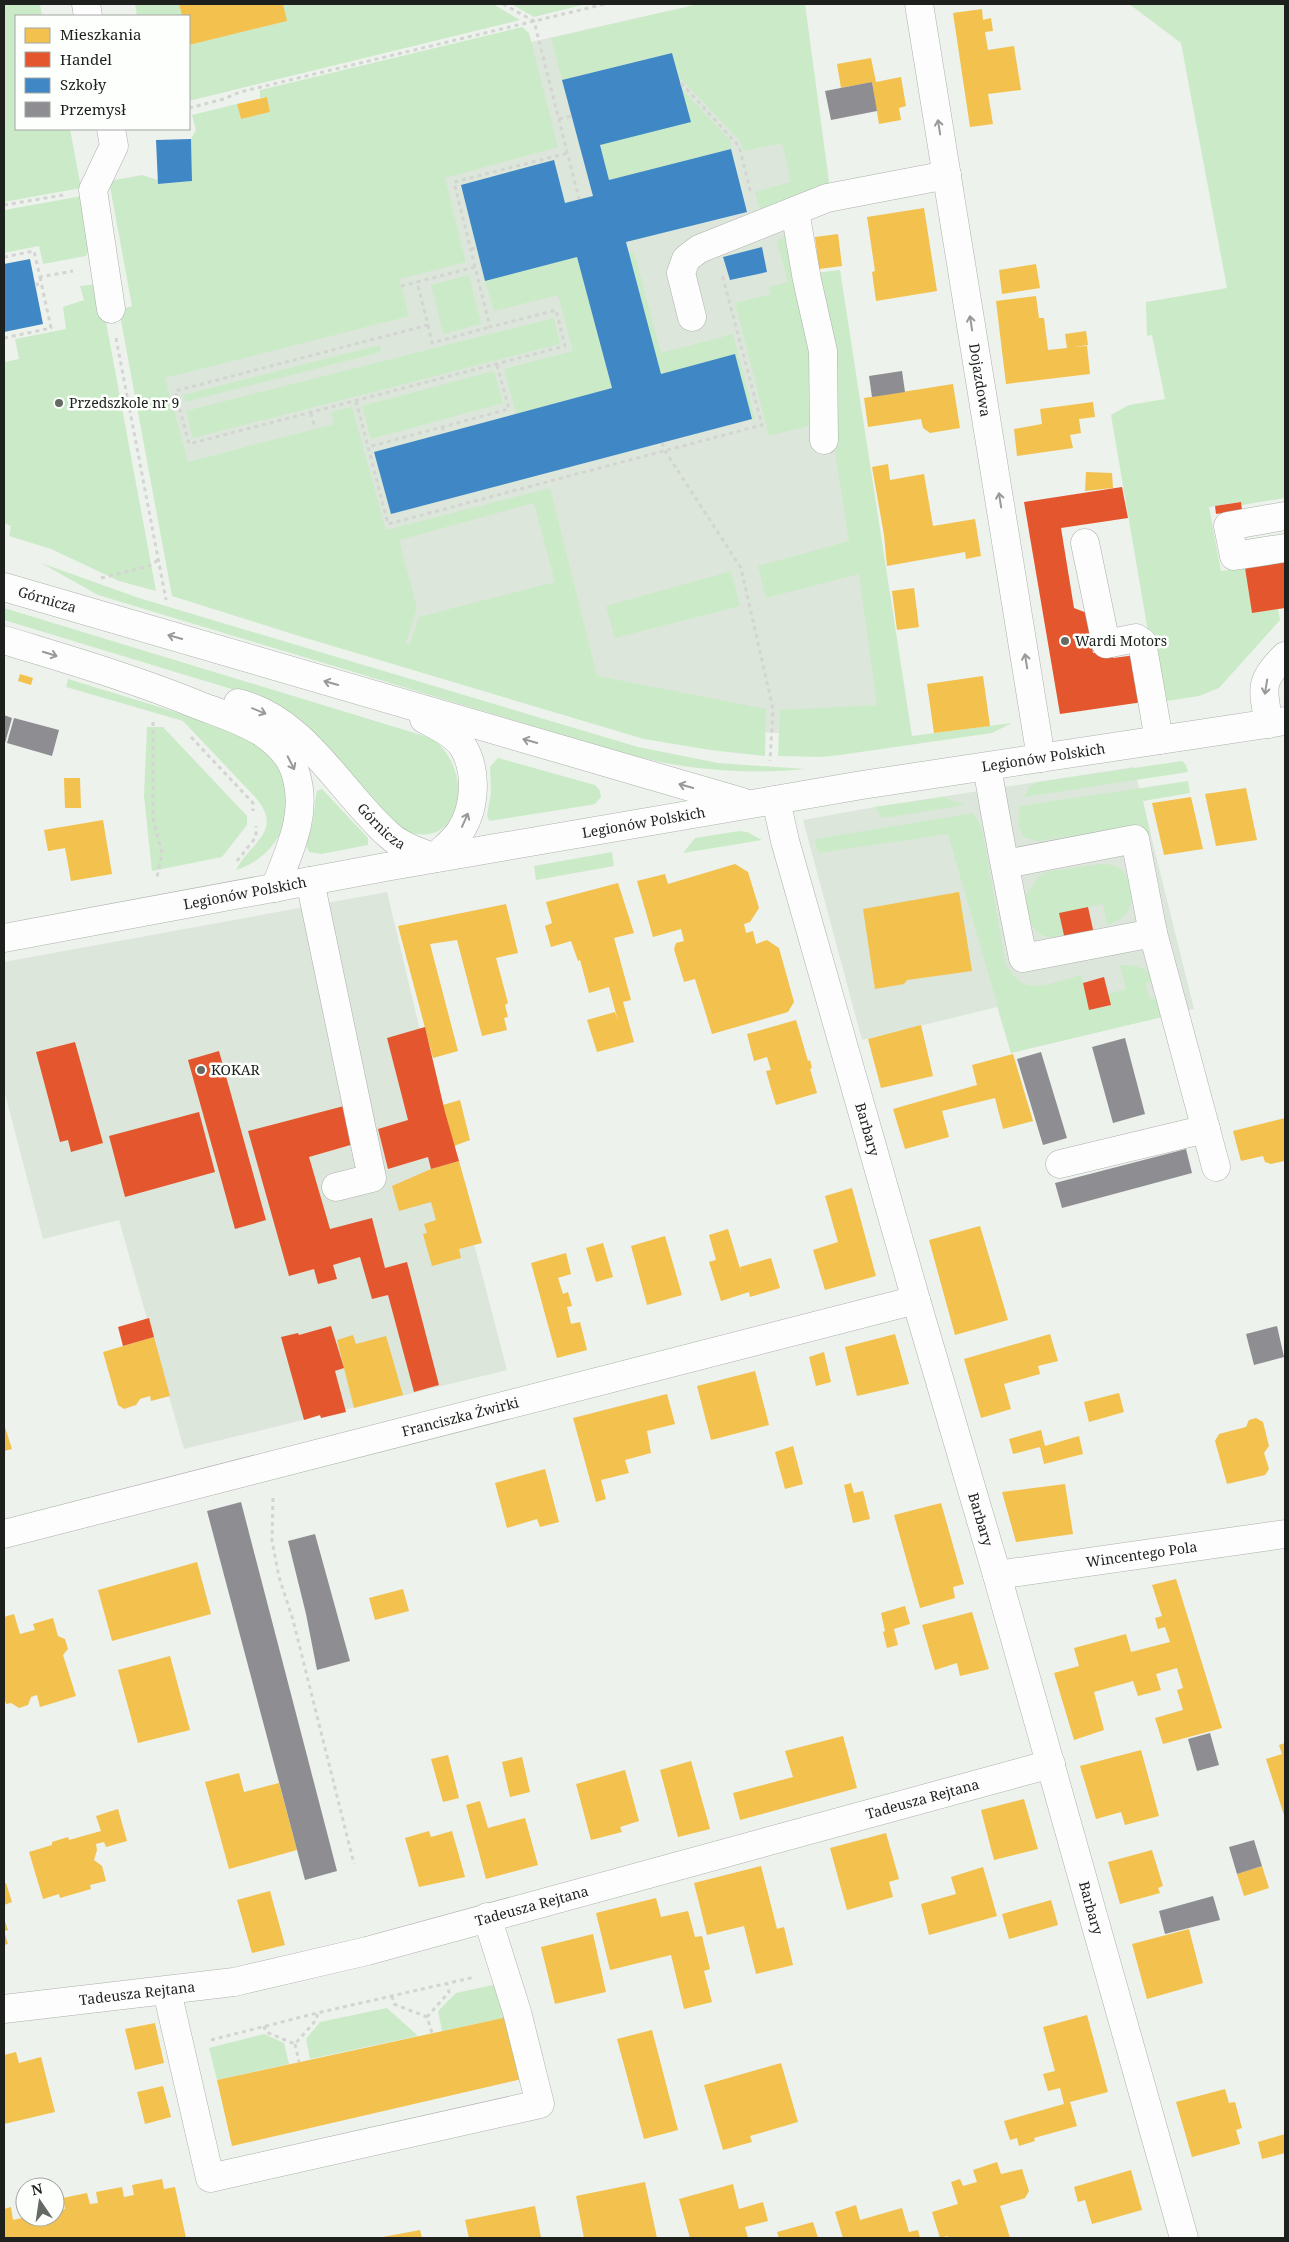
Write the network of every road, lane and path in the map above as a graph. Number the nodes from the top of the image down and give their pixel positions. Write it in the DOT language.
graph roads {
  1 [pos="503,4"];
  2 [pos="605,4"];
  3 [pos="919,4"];
  4 [pos="534,21"];
  5 [pos="681,83"];
  6 [pos="190,108"];
  7 [pos="572,116"];
  8 [pos="559,119"];
  9 [pos="111,130"];
  10 [pos="568,153"];
  11 [pos="947,175"];
  12 [pos="93,190"];
  13 [pos="579,199"];
  14 [pos="753,204"];
  15 [pos="4,205"];
  16 [pos="794,210"];
  17 [pos="710,245"];
  18 [pos="477,248"];
  19 [pos="471,249"];
  20 [pos="4,256"];
  21 [pos="475,267"];
  22 [pos="78,269"];
  23 [pos="40,277"];
  24 [pos="417,282"];
  25 [pos="42,283"];
  26 [pos="35,285"];
  27 [pos="401,286"];
  28 [pos="111,309"];
  29 [pos="692,317"];
  30 [pos="428,325"];
  31 [pos="490,327"];
  32 [pos="4,338"];
  33 [pos="497,365"];
  34 [pos="356,401"];
  35 [pos="311,413"];
  36 [pos="442,426"];
  37 [pos="315,429"];
  38 [pos="444,432"];
  39 [pos="824,440"];
  40 [pos="662,443"];
  41 [pos="368,447"];
  42 [pos="665,451"];
  43 [pos="1285,516"];
  44 [pos="1085,543"];
  45 [pos="1285,548"];
  46 [pos="158,560"];
  47 [pos="101,578"];
  48 [pos="4,587"];
  49 [pos="166,600"];
  50 [pos="4,640"];
  51 [pos="1285,656"];
  52 [pos="144,683"];
  53 [pos="378,696"];
  54 [pos="153,718"];
  55 [pos="1277,722"];
  56 [pos="188,734"];
  57 [pos="1159,740"];
  58 [pos="1041,758"];
  59 [pos="770,761"];
  60 [pos="986,767"];
  61 [pos="763,802"];
  62 [pos="253,811"];
  63 [pos="256,826"];
  64 [pos="435,858"];
  65 [pos="1004,864"];
  66 [pos="234,866"];
  67 [pos="157,877"];
  68 [pos="310,881"];
  69 [pos="275,888"];
  70 [pos="1153,933"];
  71 [pos="4,938"];
  72 [pos="1206,1129"];
  73 [pos="1060,1164"];
  74 [pos="1216,1167"];
  75 [pos="336,1187"];
  76 [pos="916,1300"];
  77 [pos="264,1466"];
  78 [pos="4,1534"];
  79 [pos="1285,1534"];
  80 [pos="997,1574"];
  81 [pos="1051,1764"];
  82 [pos="354,1864"];
  83 [pos="487,1917"];
  84 [pos="503,1971"];
  85 [pos="447,1984"];
  86 [pos="167,1991"];
  87 [pos="392,1996"];
  88 [pos="4,2009"];
  89 [pos="317,2013"];
  90 [pos="428,2016"];
  91 [pos="264,2026"];
  92 [pos="432,2033"];
  93 [pos="295,2044"];
  94 [pos="179,2049"];
  95 [pos="299,2062"];
  96 [pos="1178,2237"];
  1 -- 4 [label="path"];
  2 -- 4 [label="path"];
  11 -- 3 [label="street, Dojazdowa, one-way"];
  4 -- 6 [label="path"];
  4 -- 8 [label="path"];
  5 -- 14 [label="path"];
  7 -- 8 [label="path"];
  8 -- 10 [label="path"];
  9 -- 12 [label="street"];
  10 -- 13 [label="path"];
  10 -- 19 [label="path"];
  11 -- 16 [label="street"];
  58 -- 11 [label="street, Dojazdowa, one-way"];
  12 -- 15 [label="path"];
  12 -- 28 [label="street"];
  16 -- 17 [label="street"];
  16 -- 39 [label="street"];
  17 -- 29 [label="street"];
  17 -- 42 [label="path"];
  18 -- 19 [label="path"];
  19 -- 21 [label="path"];
  20 -- 23 [label="path"];
  21 -- 24 [label="path"];
  21 -- 31 [label="path"];
  22 -- 23 [label="path"];
  23 -- 25 [label="path"];
  24 -- 27 [label="path"];
  24 -- 30 [label="path"];
  25 -- 26 [label="path"];
  25 -- 32 [label="path"];
  28 -- 46 [label="path"];
  30 -- 31 [label="path"];
  30 -- 35 [label="path"];
  31 -- 33 [label="path"];
  33 -- 34 [label="path"];
  33 -- 36 [label="path"];
  34 -- 35 [label="path"];
  34 -- 41 [label="path"];
  35 -- 37 [label="path"];
  36 -- 38 [label="path"];
  36 -- 41 [label="path"];
  40 -- 42 [label="path"];
  41 -- 42 [label="path"];
  42 -- 59 [label="path"];
  43 -- 45 [label="street"];
  44 -- 57 [label="street"];
  46 -- 47 [label="path"];
  46 -- 49 [label="path"];
  53 -- 48 [label="street, Górnicza, one-way"];
  50 -- 52 [label="street, Górnicza, one-way"];
  51 -- 55 [label="street, one-way"];
  52 -- 64 [label="street, Górnicza, one-way"];
  52 -- 69 [label="street, Górnicza, one-way"];
  61 -- 53 [label="street, Górnicza, one-way"];
  64 -- 53 [label="street, Górnicza, one-way"];
  54 -- 67 [label="path"];
  55 -- 57 [label="street, Legionów Polskich"];
  56 -- 62 [label="path"];
  57 -- 58 [label="street, Legionów Polskich"];
  58 -- 60 [label="street, Legionów Polskich"];
  60 -- 61 [label="street, Legionów Polskich"];
  60 -- 65 [label="street"];
  61 -- 64 [label="street, Legionów Polskich"];
  61 -- 76 [label="street, Barbary"];
  63 -- 66 [label="path"];
  64 -- 68 [label="street, Legionów Polskich"];
  65 -- 70 [label="street"];
  65 -- 70 [label="street"];
  68 -- 69 [label="street, Legionów Polskich"];
  68 -- 75 [label="street"];
  69 -- 71 [label="street, Legionów Polskich"];
  70 -- 72 [label="street"];
  72 -- 73 [label="street"];
  72 -- 74 [label="street"];
  76 -- 77 [label="street, Franciszka Żwirki"];
  76 -- 80 [label="street, Barbary"];
  77 -- 78 [label="street, Franciszka Żwirki"];
  77 -- 82 [label="path"];
  79 -- 80 [label="street, Wincentego Pola"];
  80 -- 81 [label="street, Barbary"];
  81 -- 83 [label="street, Tadeusza Rejtana"];
  81 -- 96 [label="street, Barbary"];
  83 -- 84 [label="street"];
  83 -- 86 [label="street, Tadeusza Rejtana"];
  84 -- 85 [label="path"];
  84 -- 94 [label="street"];
  85 -- 87 [label="path"];
  85 -- 90 [label="path"];
  86 -- 88 [label="street, Tadeusza Rejtana"];
  86 -- 94 [label="street"];
  87 -- 89 [label="path"];
  87 -- 90 [label="path"];
  89 -- 91 [label="path"];
  89 -- 93 [label="path"];
  90 -- 92 [label="path"];
  91 -- 93 [label="path"];
  91 -- 94 [label="path"];
  93 -- 95 [label="path"];
}
